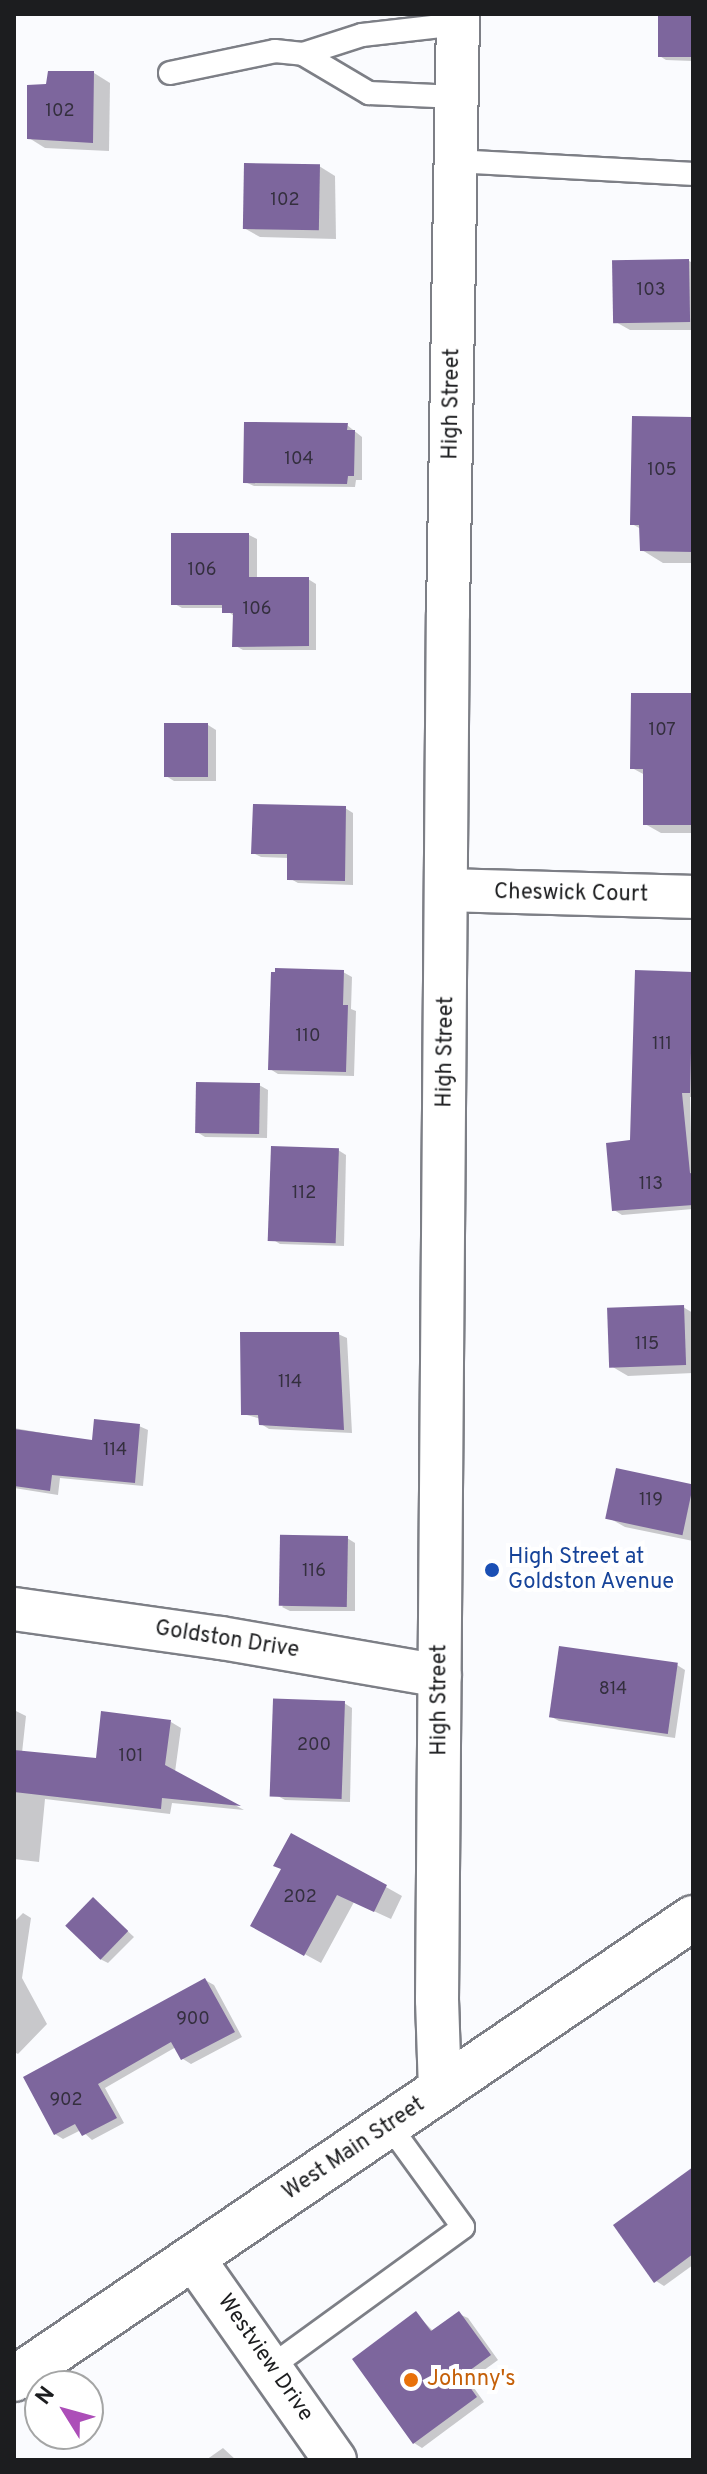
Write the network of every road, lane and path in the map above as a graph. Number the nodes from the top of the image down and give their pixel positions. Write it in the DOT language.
graph roads {
  1 [pos="458,19"];
  2 [pos="303,54"];
  3 [pos="170,73"];
  4 [pos="457,97"];
  5 [pos="456,161"];
  6 [pos="693,174"];
  7 [pos="448,890"];
  8 [pos="693,897"];
  9 [pos="14,1609"];
  10 [pos="440,1676"];
  11 [pos="693,1918"];
  12 [pos="440,2090"];
  13 [pos="389,2125"];
  14 [pos="193,2258"];
  15 [pos="272,2366"];
  16 [pos="14,2379"];
  17 [pos="335,2460"];
  1 -- 2 [label="lane"];
  1 -- 4 [label="street, High Street"];
  2 -- 3 [label="lane"];
  2 -- 4 [label="lane"];
  4 -- 5 [label="street, High Street"];
  5 -- 6 [label="lane"];
  5 -- 7 [label="street, High Street"];
  7 -- 8 [label="street, Cheswick Court"];
  7 -- 10 [label="street, High Street"];
  9 -- 10 [label="street, Goldston Drive"];
  10 -- 12 [label="street, High Street"];
  11 -- 12 [label="main road, West Main Street"];
  12 -- 13 [label="main road, West Main Street"];
  13 -- 14 [label="main road, West Main Street"];
  13 -- 15 [label="lane"];
  14 -- 15 [label="street, Westview Drive"];
  14 -- 16 [label="main road, West Main Street"];
  15 -- 17 [label="street, Westview Drive"];
}
